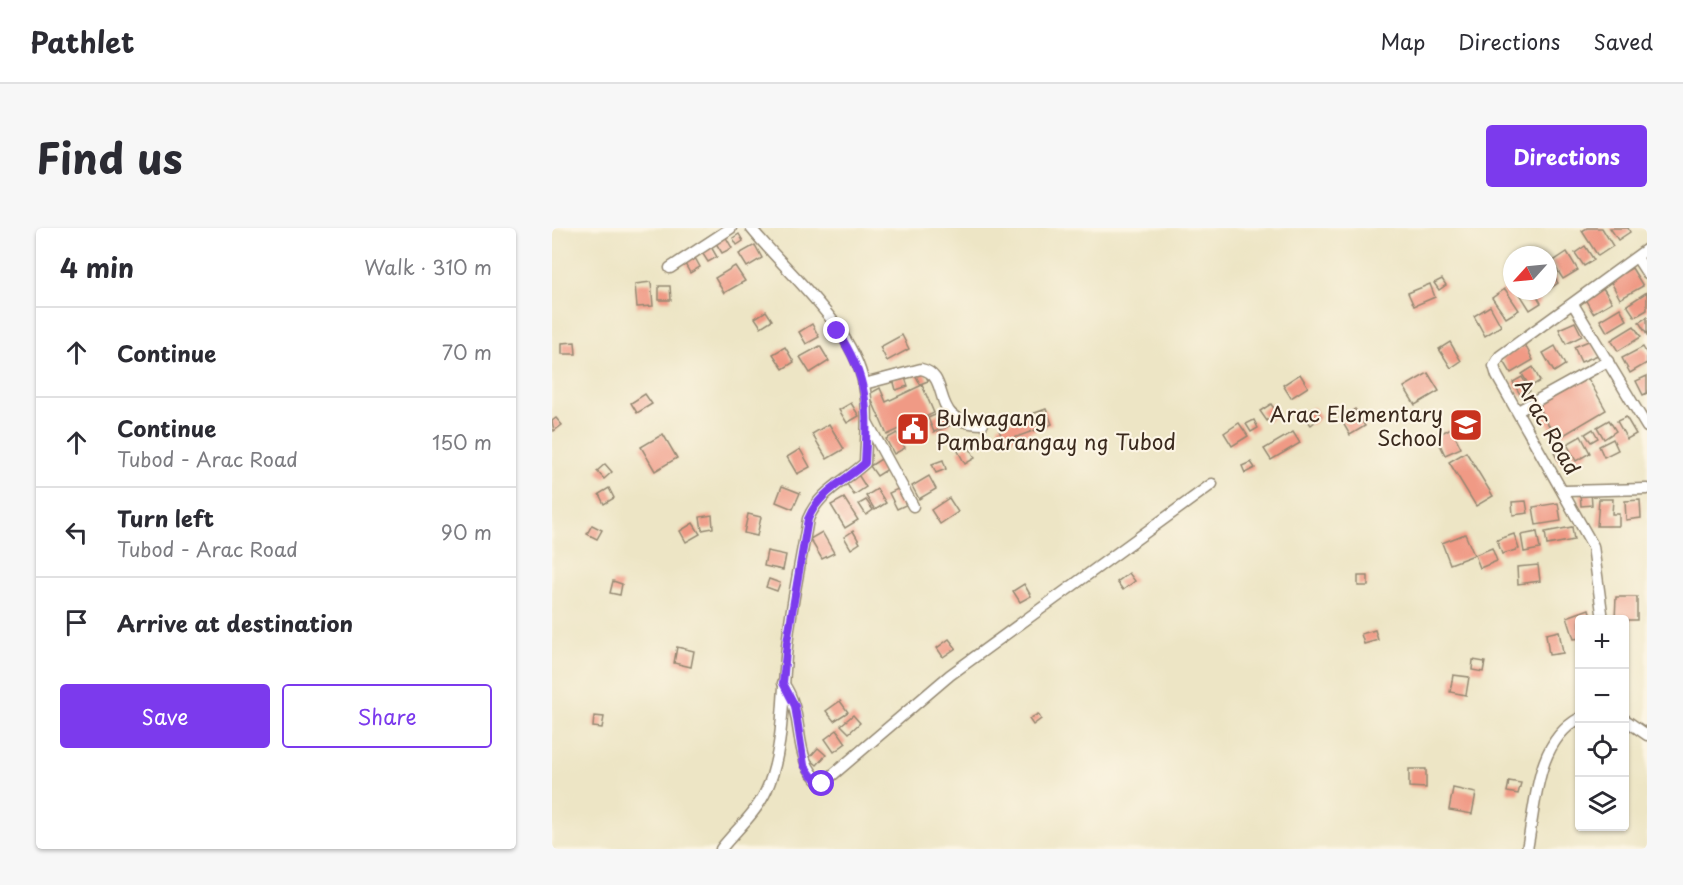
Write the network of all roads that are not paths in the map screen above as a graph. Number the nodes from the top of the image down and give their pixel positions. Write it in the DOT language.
graph roads {
  1 [pos="731,228"];
  2 [pos="751,228"];
  3 [pos="1647,249"];
  4 [pos="1638,258"];
  5 [pos="670,268"];
  6 [pos="1647,273"];
  7 [pos="1573,304"];
  8 [pos="1608,361"];
  9 [pos="864,384"];
  10 [pos="1518,411"];
  11 [pos="867,422"];
  12 [pos="983,424"];
  13 [pos="1647,427"];
  14 [pos="1212,484"];
  15 [pos="1647,489"];
  16 [pos="1565,491"];
  17 [pos="913,506"];
  18 [pos="1602,615"];
  19 [pos="783,683"];
  20 [pos="1575,721"];
  21 [pos="1629,722"];
  22 [pos="1647,735"];
  23 [pos="721,849"];
  24 [pos="1527,849"];
  1 -- 5 [label="street"];
  2 -- 9 [label="street"];
  3 -- 4 [label="street, Arac Road"];
  4 -- 6 [label="street"];
  4 -- 7 [label="street, Arac Road"];
  7 -- 8 [label="street"];
  7 -- 10 [label="street, Arac Road"];
  8 -- 10 [label="street"];
  8 -- 13 [label="street"];
  9 -- 11 [label="street"];
  9 -- 12 [label="street"];
  10 -- 16 [label="street, Arac Road"];
  11 -- 17 [label="street"];
  11 -- 19 [label="street"];
  14 -- 19 [label="street"];
  15 -- 16 [label="street"];
  16 -- 18 [label="street, Arac Road"];
  19 -- 23 [label="street"];
  20 -- 24 [label="street"];
  21 -- 22 [label="street"];
}
